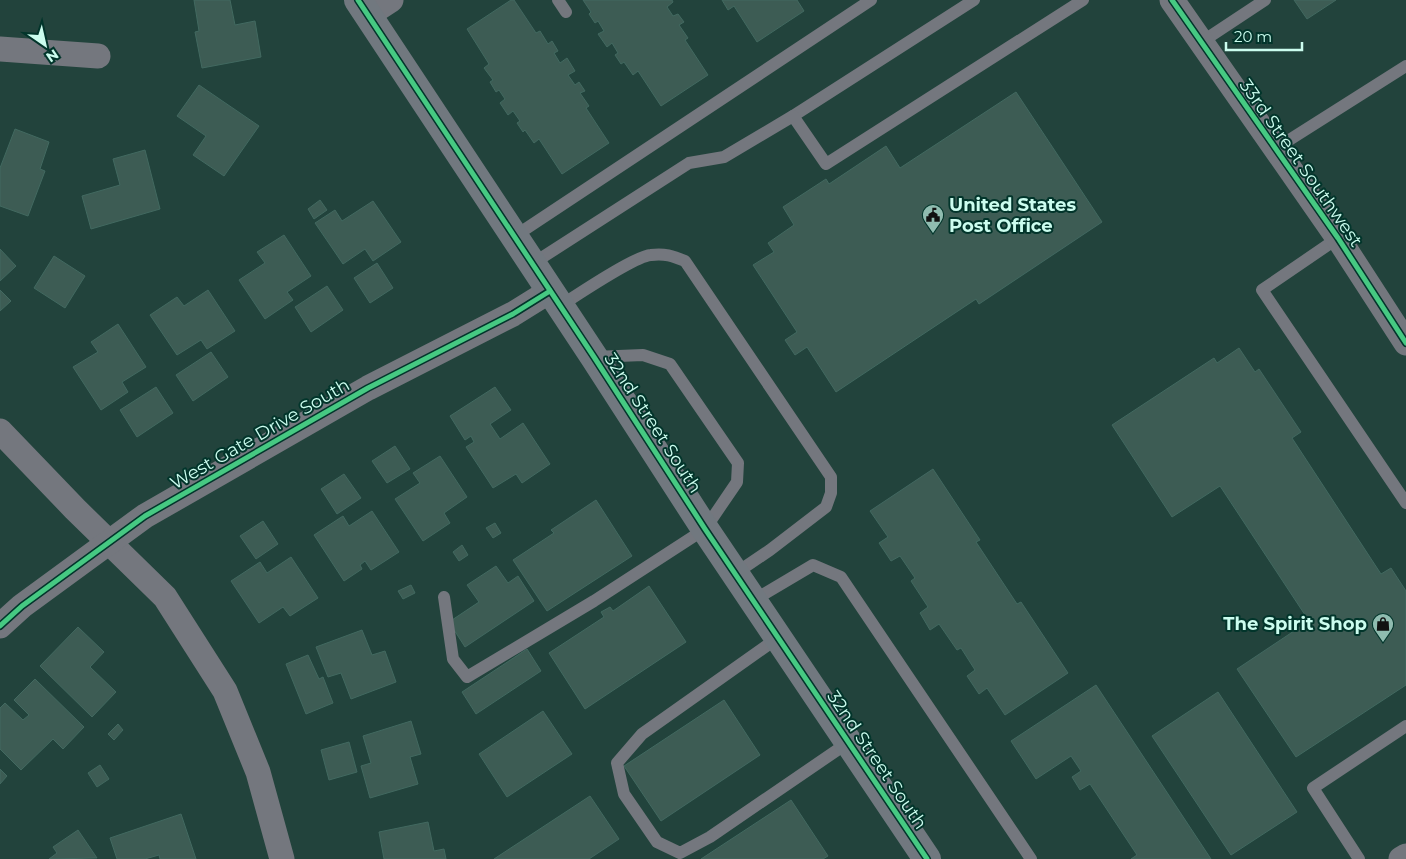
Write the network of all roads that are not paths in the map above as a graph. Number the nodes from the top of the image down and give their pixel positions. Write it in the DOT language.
graph roads {
  1 [pos="391,0"];
  2 [pos="558,0"];
  3 [pos="871,0"];
  4 [pos="974,0"];
  5 [pos="1083,0"];
  6 [pos="1172,0"];
  7 [pos="1265,0"];
  8 [pos="363,8"];
  9 [pos="566,12"];
  10 [pos="1200,43"];
  11 [pos="0,49"];
  12 [pos="98,56"];
  13 [pos="1406,66"];
  14 [pos="793,116"];
  15 [pos="1275,149"];
  16 [pos="514,236"];
  17 [pos="1338,238"];
  18 [pos="532,264"];
  19 [pos="555,299"];
  20 [pos="1406,343"];
  21 [pos="594,357"];
  22 [pos="0,431"];
  23 [pos="1406,503"];
  24 [pos="705,529"];
  25 [pos="108,542"];
  26 [pos="736,573"];
  27 [pos="444,597"];
  28 [pos="754,600"];
  29 [pos="0,626"];
  30 [pos="779,637"];
  31 [pos="1406,726"];
  32 [pos="849,742"];
  33 [pos="1406,856"];
  34 [pos="282,859"];
  35 [pos="927,859"];
  36 [pos="1031,859"];
  37 [pos="1360,859"];
  38 [pos="1401,859"];
  1 -- 8 [label="street"];
  2 -- 9 [label="lane"];
  3 -- 16 [label="lane"];
  4 -- 14 [label="lane"];
  5 -- 14 [label="lane"];
  6 -- 10 [label="street, 33rd Street Southwest"];
  7 -- 10 [label="lane"];
  8 -- 16 [label="street, 32nd Street South"];
  10 -- 15 [label="street, 33rd Street Southwest"];
  11 -- 12 [label="street"];
  13 -- 15 [label="lane"];
  14 -- 18 [label="lane"];
  15 -- 17 [label="street, 33rd Street Southwest"];
  16 -- 18 [label="street, 32nd Street South"];
  17 -- 20 [label="street, 33rd Street Southwest"];
  17 -- 23 [label="lane"];
  18 -- 19 [label="street, 32nd Street South"];
  19 -- 21 [label="street, 32nd Street South"];
  19 -- 25 [label="street, West Gate Drive South"];
  19 -- 26 [label="lane"];
  21 -- 24 [label="street, 32nd Street South"];
  21 -- 24 [label="lane"];
  22 -- 25 [label="street"];
  24 -- 26 [label="street, 32nd Street South"];
  24 -- 27 [label="lane"];
  25 -- 29 [label="street, West Gate Drive South"];
  25 -- 34 [label="street"];
  26 -- 28 [label="street, 32nd Street South"];
  28 -- 30 [label="street, 32nd Street South"];
  28 -- 36 [label="lane"];
  30 -- 32 [label="street, 32nd Street South"];
  30 -- 32 [label="lane"];
  31 -- 37 [label="lane"];
  32 -- 35 [label="street, 32nd Street South"];
  33 -- 38 [label="street"];
}
